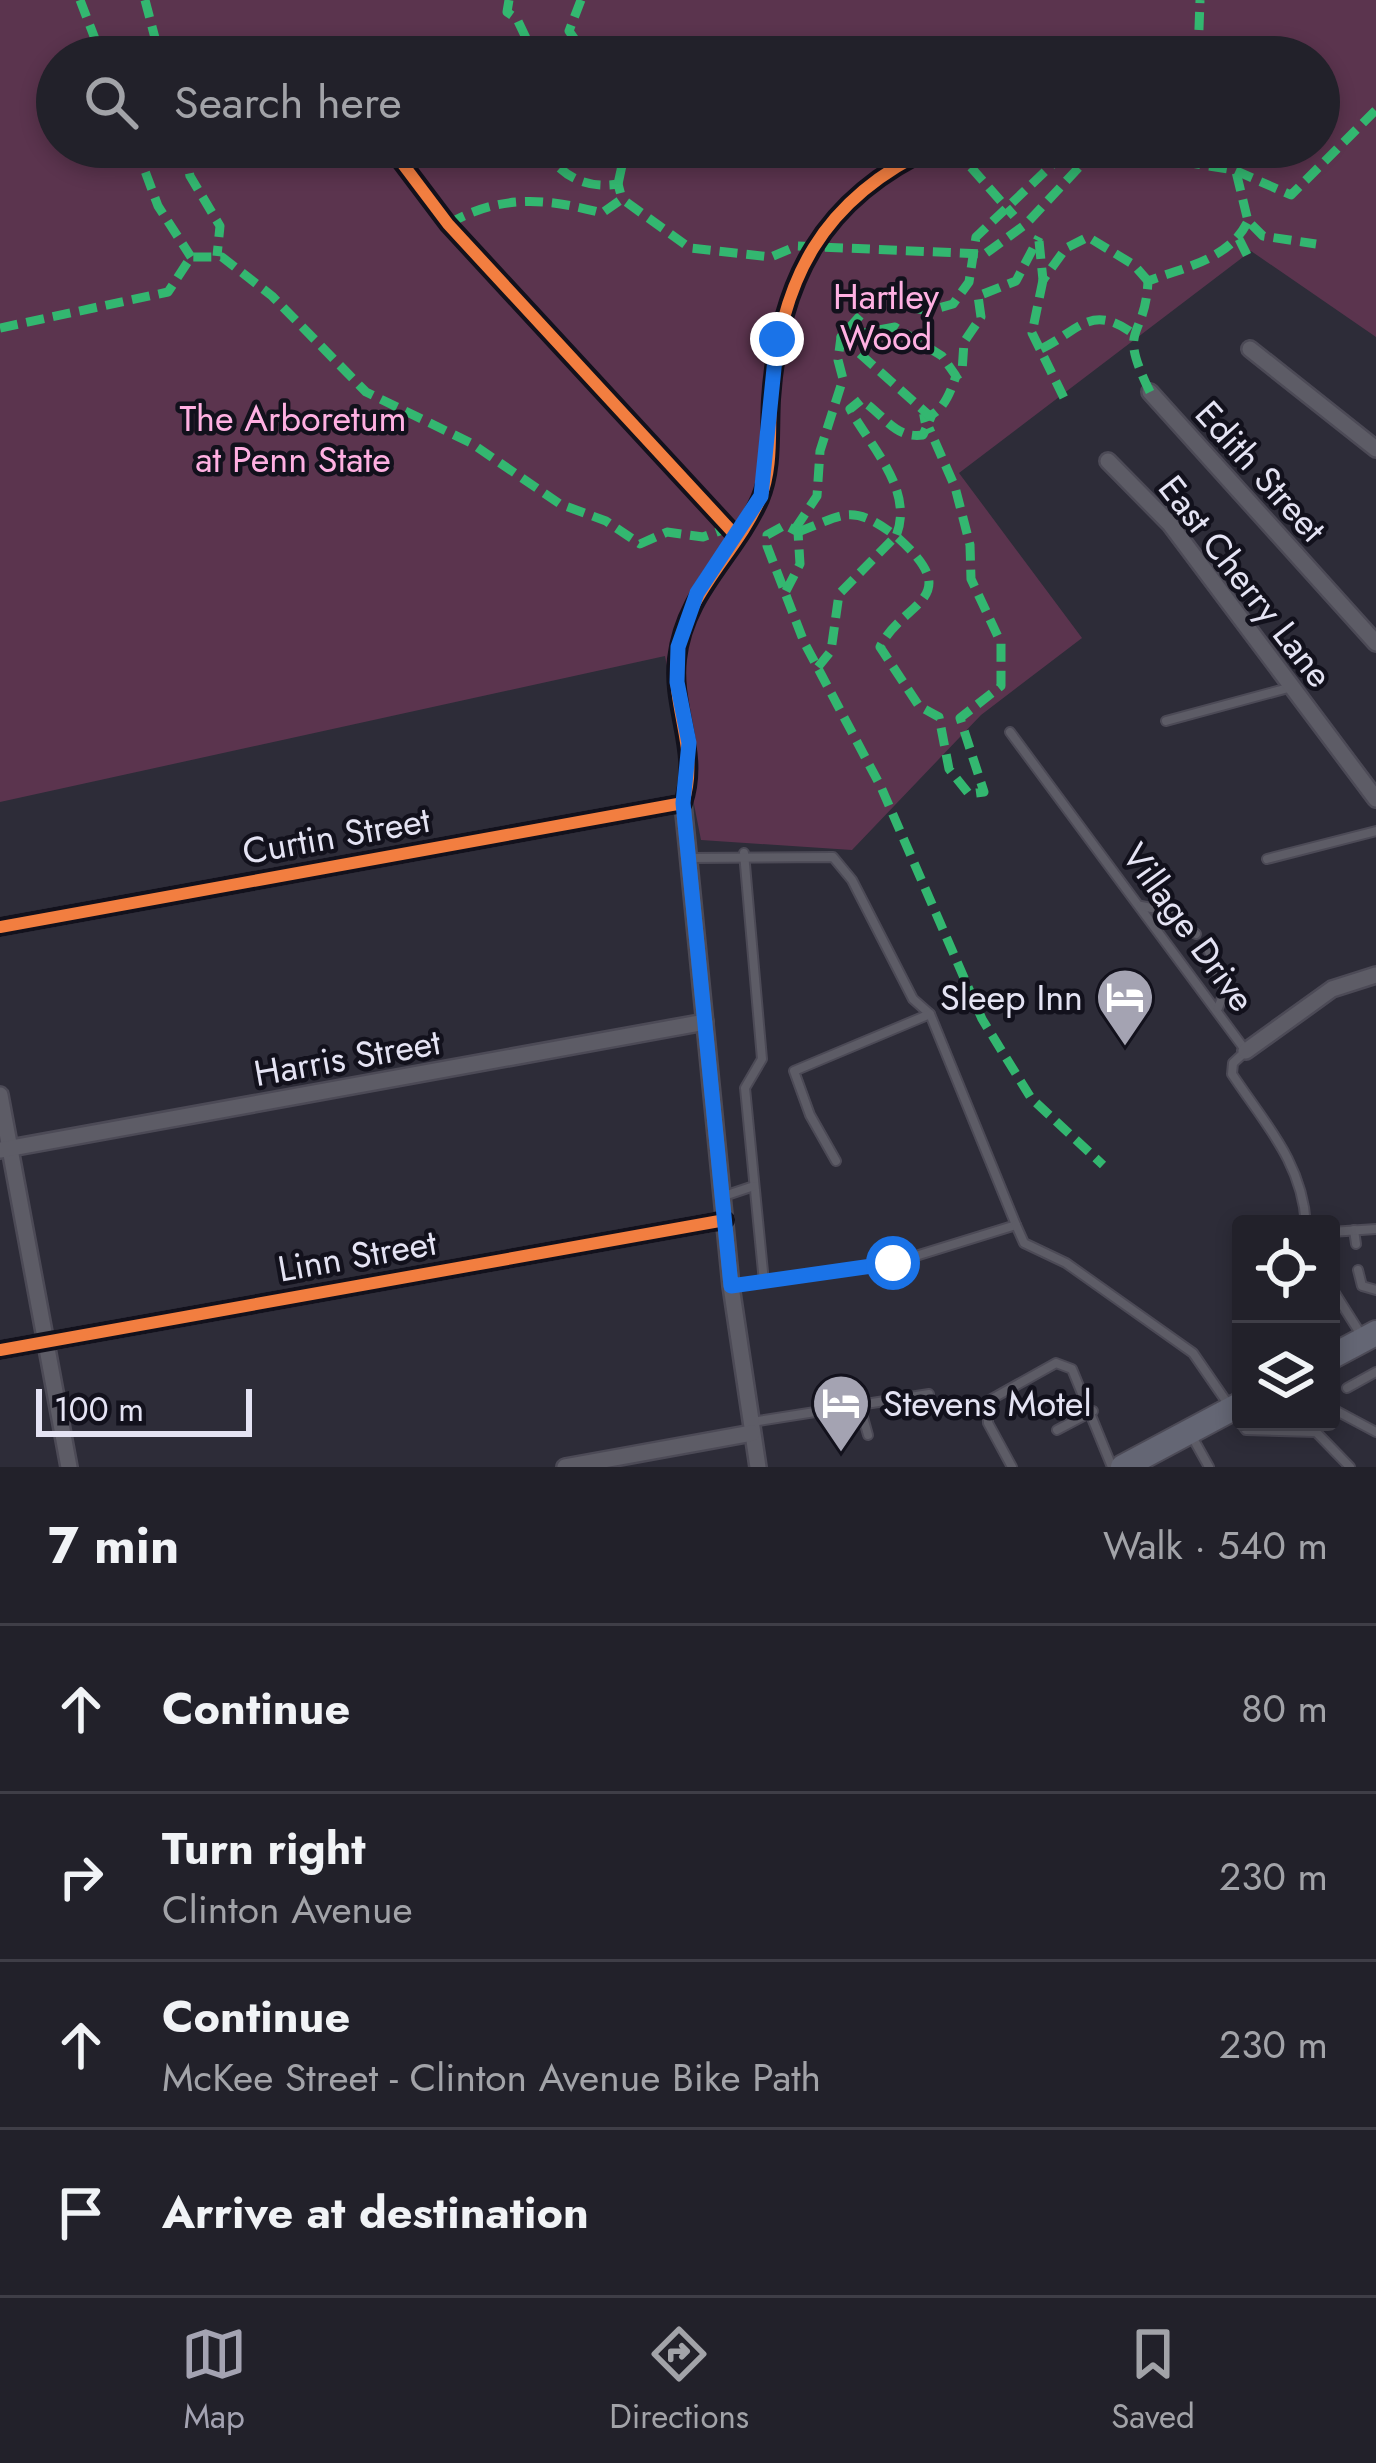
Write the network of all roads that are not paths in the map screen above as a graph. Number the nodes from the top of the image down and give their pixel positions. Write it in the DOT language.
graph roads {
  1 [pos="1250,349"];
  2 [pos="1150,392"];
  3 [pos="1376,449"];
  4 [pos="1108,461"];
  5 [pos="1376,643"];
  6 [pos="1292,687"];
  7 [pos="1166,721"];
  8 [pos="1010,733"];
  9 [pos="1376,799"];
  10 [pos="1376,831"];
  11 [pos="744,853"];
  12 [pos="688,858"];
  13 [pos="1267,859"];
  14 [pos="1141,906"];
  15 [pos="0,927"];
  16 [pos="1196,934"];
  17 [pos="1209,952"];
  18 [pos="1376,976"];
  19 [pos="1218,1008"];
  20 [pos="930,1013"];
  21 [pos="705,1022"];
  22 [pos="1246,1052"];
  23 [pos="0,1095"];
  24 [pos="5,1150"];
  25 [pos="836,1161"];
  26 [pos="754,1186"];
  27 [pos="722,1196"];
  28 [pos="1305,1215"];
  29 [pos="725,1220"];
  30 [pos="1016,1226"];
  31 [pos="1376,1229"];
  32 [pos="1354,1230"];
  33 [pos="1340,1231"];
  34 [pos="1356,1244"];
  35 [pos="1358,1270"];
  36 [pos="764,1282"];
  37 [pos="731,1286"];
  38 [pos="1376,1290"];
  39 [pos="1340,1298"];
  40 [pos="1370,1336"];
  41 [pos="46,1341"];
  42 [pos="0,1350"];
  43 [pos="1340,1352"];
  44 [pos="1376,1372"];
  45 [pos="1347,1388"];
  46 [pos="929,1394"];
  47 [pos="859,1402"];
  48 [pos="1232,1402"];
  49 [pos="1232,1409"];
  50 [pos="1093,1411"];
  51 [pos="1340,1413"];
  52 [pos="751,1428"];
  53 [pos="1057,1430"];
  54 [pos="1310,1431"];
  55 [pos="1190,1432"];
  56 [pos="1376,1432"];
  57 [pos="868,1435"];
  58 [pos="69,1467"];
  59 [pos="565,1467"];
  60 [pos="758,1467"];
  61 [pos="1012,1467"];
  62 [pos="1112,1467"];
  63 [pos="1123,1467"];
  64 [pos="1209,1467"];
  65 [pos="1351,1467"];
  1 -- 3 [label="street"];
  2 -- 5 [label="street, Edith Street"];
  4 -- 6 [label="street, East Cherry Lane"];
  6 -- 7 [label="lane"];
  6 -- 9 [label="street, East Cherry Lane"];
  8 -- 14 [label="lane, Village Drive"];
  10 -- 13 [label="lane"];
  11 -- 12 [label="lane"];
  11 -- 20 [label="lane"];
  11 -- 26 [label="lane"];
  12 -- 15 [label="street, Curtin Street"];
  12 -- 21 [label="street"];
  14 -- 16 [label="lane"];
  14 -- 19 [label="lane, Village Drive"];
  17 -- 19 [label="lane"];
  18 -- 22 [label="street"];
  19 -- 22 [label="lane, Village Drive"];
  20 -- 25 [label="lane"];
  20 -- 30 [label="lane"];
  21 -- 24 [label="street, Harris Street"];
  21 -- 27 [label="street"];
  22 -- 28 [label="lane, Village Drive"];
  23 -- 24 [label="street"];
  24 -- 41 [label="street"];
  26 -- 27 [label="lane"];
  26 -- 36 [label="lane"];
  27 -- 29 [label="street"];
  29 -- 37 [label="street"];
  29 -- 41 [label="street, Linn Street"];
  30 -- 36 [label="lane"];
  30 -- 48 [label="lane"];
  31 -- 32 [label="lane"];
  32 -- 33 [label="lane"];
  32 -- 34 [label="lane"];
  35 -- 38 [label="lane"];
  36 -- 37 [label="lane"];
  37 -- 52 [label="street"];
  39 -- 40 [label="lane"];
  40 -- 43 [label="main road"];
  41 -- 42 [label="street, Linn Street"];
  41 -- 58 [label="street"];
  44 -- 45 [label="lane"];
  46 -- 47 [label="lane"];
  47 -- 52 [label="lane"];
  47 -- 57 [label="lane"];
  49 -- 55 [label="main road"];
  50 -- 53 [label="lane"];
  50 -- 61 [label="lane"];
  50 -- 62 [label="lane"];
  51 -- 56 [label="lane"];
  52 -- 59 [label="street"];
  52 -- 60 [label="street"];
  54 -- 65 [label="lane"];
  55 -- 63 [label="main road"];
  55 -- 64 [label="lane"];
}
